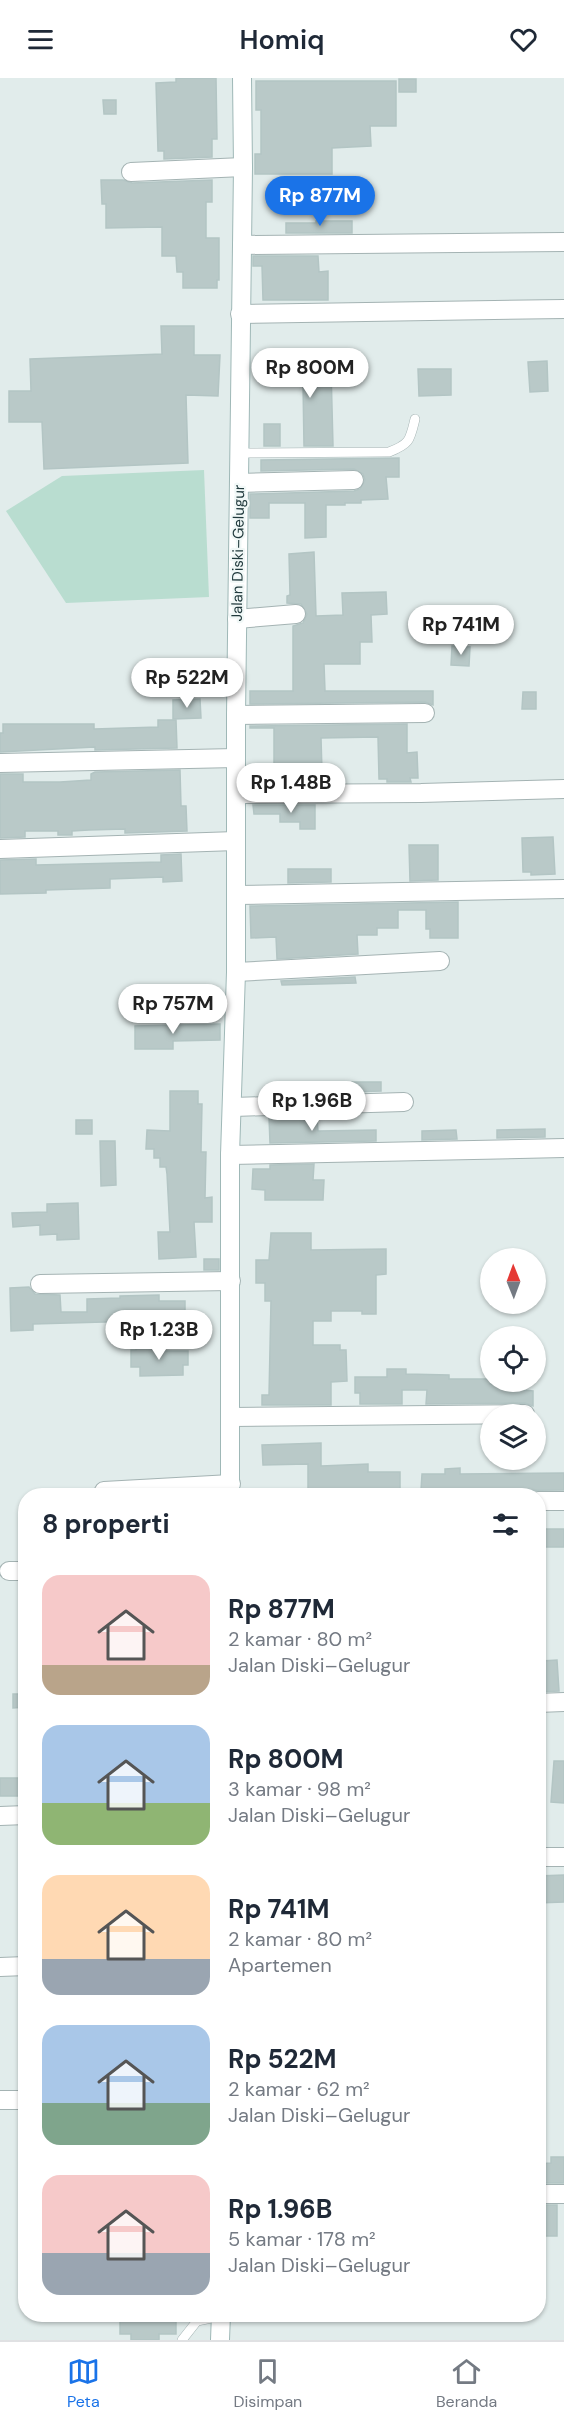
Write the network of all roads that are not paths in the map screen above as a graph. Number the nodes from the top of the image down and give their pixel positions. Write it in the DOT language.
graph roads {
  1 [pos="242,78"];
  2 [pos="243,167"];
  3 [pos="131,172"];
  4 [pos="564,242"];
  5 [pos="242,245"];
  6 [pos="564,309"];
  7 [pos="240,314"];
  8 [pos="416,419"];
  9 [pos="240,453"];
  10 [pos="354,480"];
  11 [pos="239,483"];
  12 [pos="296,614"];
  13 [pos="237,619"];
  14 [pos="425,712"];
  15 [pos="236,715"];
  16 [pos="236,758"];
  17 [pos="0,763"];
  18 [pos="564,789"];
  19 [pos="236,794"];
  20 [pos="236,841"];
  21 [pos="0,849"];
  22 [pos="564,889"];
  23 [pos="236,894"];
  24 [pos="440,962"];
  25 [pos="236,972"];
  26 [pos="404,1102"];
  27 [pos="233,1107"];
  28 [pos="564,1148"];
  29 [pos="230,1155"];
  30 [pos="231,1281"];
  31 [pos="40,1284"];
  32 [pos="480,1414"];
  33 [pos="231,1417"];
  34 [pos="230,1488"];
  35 [pos="546,1501"];
  36 [pos="564,1501"];
  37 [pos="564,1702"];
  38 [pos="546,1703"];
  39 [pos="18,1815"];
  40 [pos="0,1816"];
  41 [pos="546,1857"];
  42 [pos="564,1857"];
  43 [pos="18,1966"];
  44 [pos="0,1967"];
  45 [pos="0,2100"];
  46 [pos="18,2100"];
  47 [pos="546,2194"];
  48 [pos="564,2194"];
  49 [pos="196,2322"];
  50 [pos="221,2322"];
  51 [pos="182,2340"];
  52 [pos="220,2340"];
  1 -- 2 [label="street, Jalan Diski–Gelugur"];
  2 -- 3 [label="street"];
  2 -- 5 [label="street, Jalan Diski–Gelugur"];
  4 -- 5 [label="street"];
  5 -- 7 [label="street, Jalan Diski–Gelugur"];
  6 -- 7 [label="street"];
  7 -- 9 [label="street, Jalan Diski–Gelugur"];
  8 -- 9 [label="lane"];
  9 -- 11 [label="street, Jalan Diski–Gelugur"];
  10 -- 11 [label="street"];
  11 -- 13 [label="street, Jalan Diski–Gelugur"];
  12 -- 13 [label="street"];
  13 -- 15 [label="street, Jalan Diski–Gelugur"];
  14 -- 15 [label="street"];
  15 -- 16 [label="street, Jalan Diski–Gelugur"];
  16 -- 17 [label="street"];
  16 -- 19 [label="street, Jalan Diski–Gelugur"];
  18 -- 19 [label="street"];
  19 -- 20 [label="street, Jalan Diski–Gelugur"];
  20 -- 21 [label="street"];
  20 -- 23 [label="street, Jalan Diski–Gelugur"];
  22 -- 23 [label="street"];
  23 -- 25 [label="street, Jalan Diski–Gelugur"];
  24 -- 25 [label="street"];
  25 -- 27 [label="street, Jalan Diski–Gelugur"];
  26 -- 27 [label="street"];
  27 -- 29 [label="street, Jalan Diski–Gelugur"];
  28 -- 29 [label="street"];
  29 -- 30 [label="street, Jalan Diski–Gelugur"];
  30 -- 31 [label="street"];
  30 -- 33 [label="street, Jalan Diski–Gelugur"];
  32 -- 33 [label="street"];
  33 -- 34 [label="street, Jalan Diski–Gelugur"];
  35 -- 36 [label="street"];
  37 -- 38 [label="street"];
  39 -- 40 [label="street"];
  41 -- 42 [label="street"];
  43 -- 44 [label="street"];
  45 -- 46 [label="street"];
  47 -- 48 [label="street"];
  49 -- 51 [label="lane"];
  50 -- 52 [label="street"];
}
